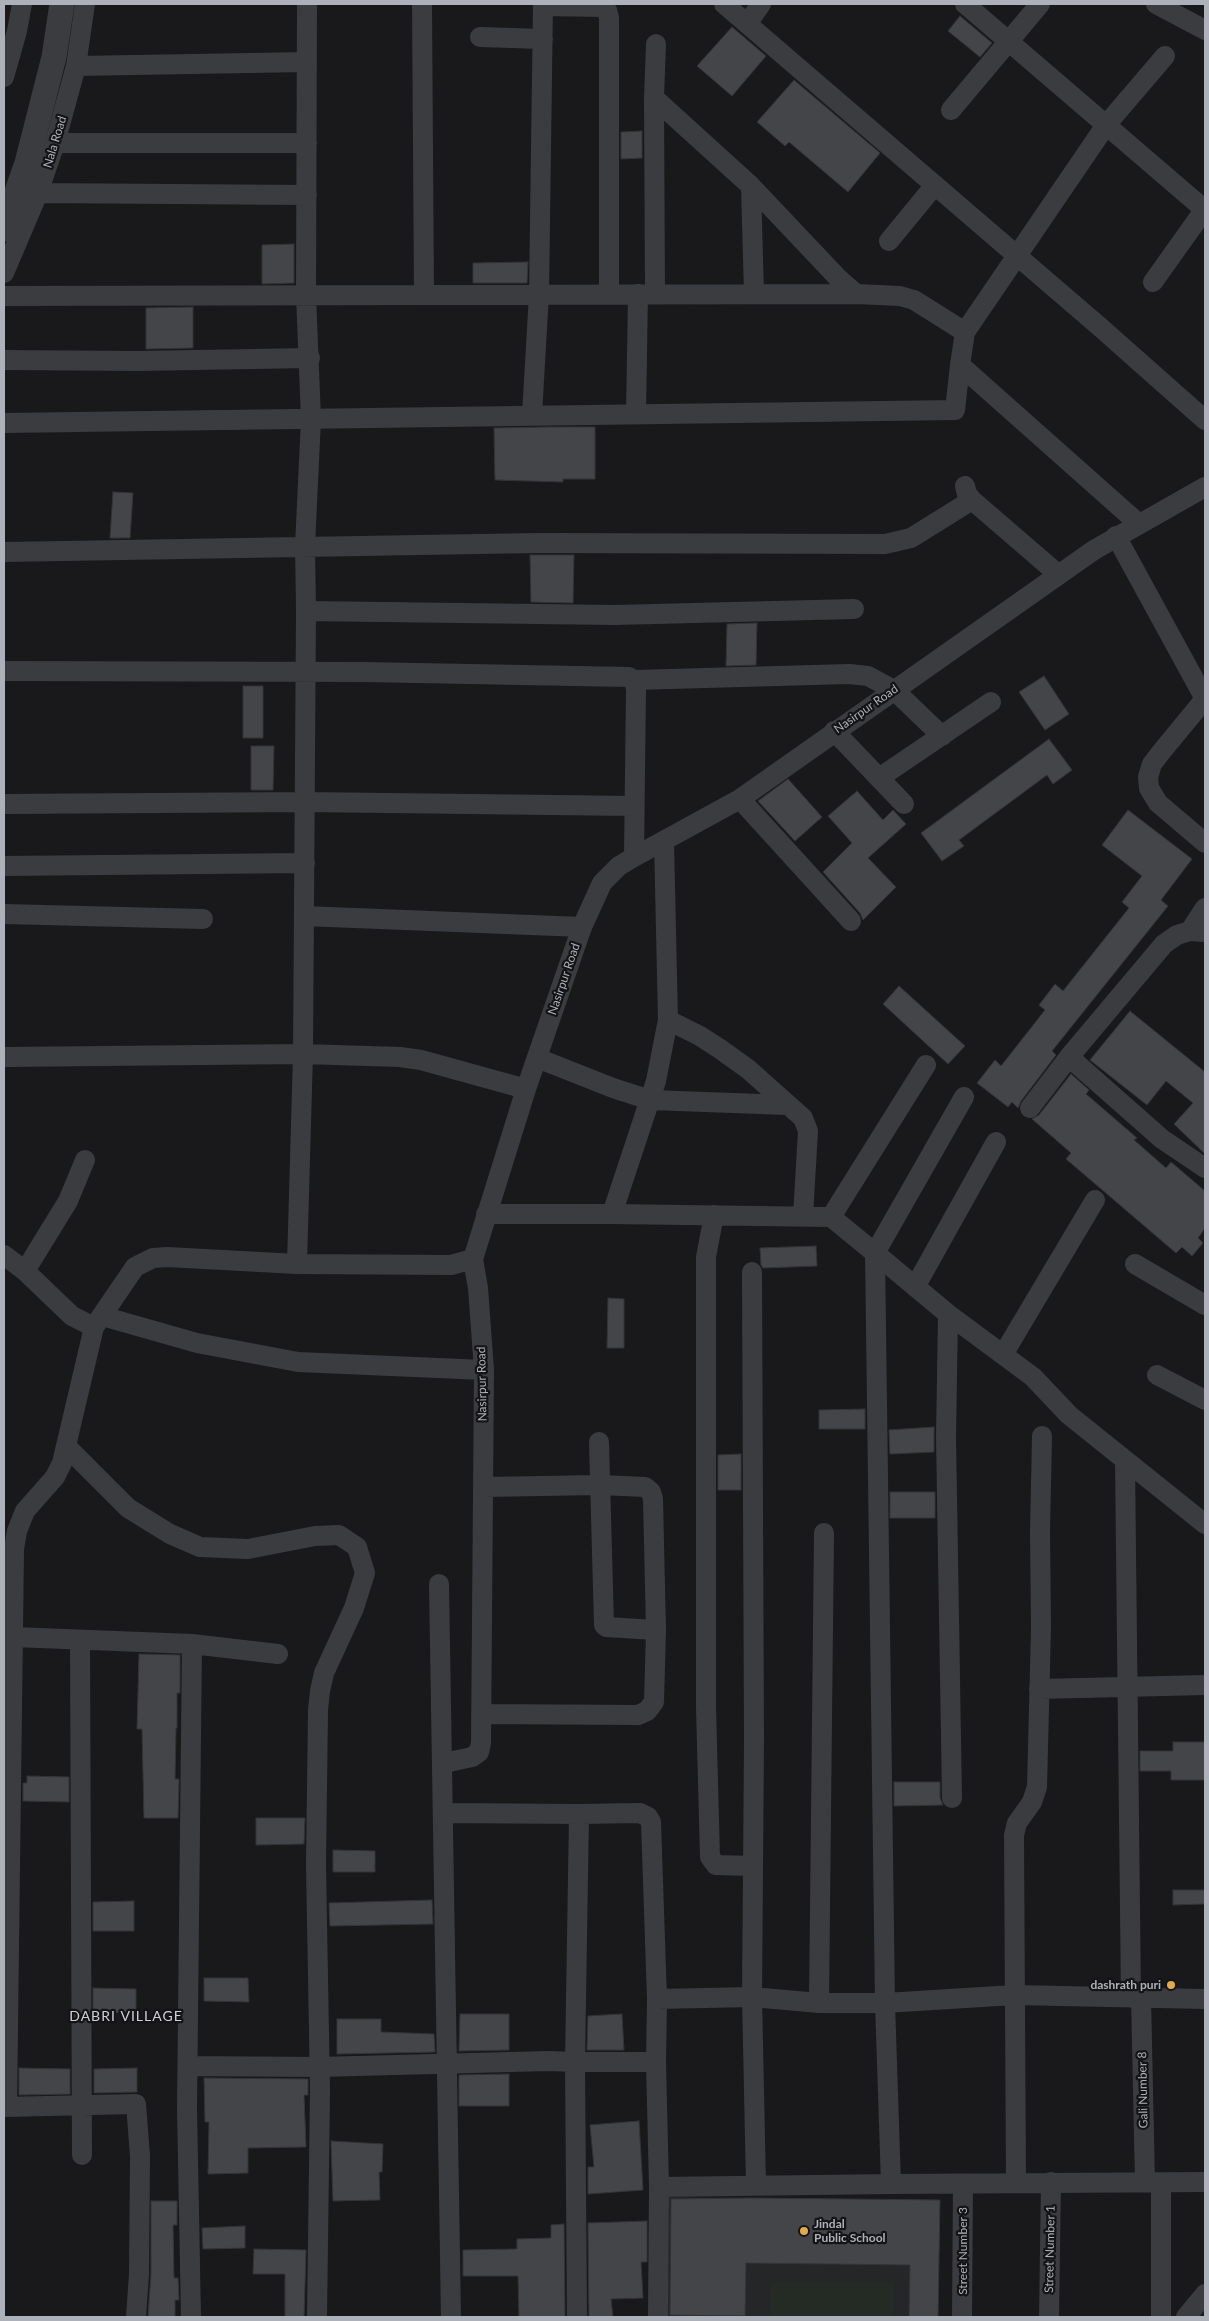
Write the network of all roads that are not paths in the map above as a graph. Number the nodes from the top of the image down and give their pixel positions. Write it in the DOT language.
graph roads {
  1 [pos="22,4"];
  2 [pos="62,4"];
  3 [pos="85,4"];
  4 [pos="307,4"];
  5 [pos="422,4"];
  6 [pos="724,4"];
  7 [pos="761,4"];
  8 [pos="965,4"];
  9 [pos="1040,4"];
  10 [pos="1156,4"];
  11 [pos="543,5"];
  12 [pos="747,24"];
  13 [pos="1205,30"];
  14 [pos="480,37"];
  15 [pos="543,39"];
  16 [pos="1008,40"];
  17 [pos="656,44"];
  18 [pos="1165,56"];
  19 [pos="308,62"];
  20 [pos="76,66"];
  21 [pos="4,78"];
  22 [pos="654,98"];
  23 [pos="951,110"];
  24 [pos="1106,125"];
  25 [pos="55,143"];
  26 [pos="307,143"];
  27 [pos="935,185"];
  28 [pos="751,186"];
  29 [pos="38,193"];
  30 [pos="307,195"];
  31 [pos="1205,209"];
  32 [pos="4,228"];
  33 [pos="889,241"];
  34 [pos="1017,255"];
  35 [pos="4,273"];
  36 [pos="1152,282"];
  37 [pos="424,294"];
  38 [pos="539,294"];
  39 [pos="609,294"];
  40 [pos="646,294"];
  41 [pos="754,294"];
  42 [pos="856,294"];
  43 [pos="306,295"];
  44 [pos="4,296"];
  45 [pos="965,332"];
  46 [pos="310,358"];
  47 [pos="4,360"];
  48 [pos="960,365"];
  49 [pos="636,414"];
  50 [pos="532,415"];
  51 [pos="311,419"];
  52 [pos="1205,420"];
  53 [pos="4,423"];
  54 [pos="1205,487"];
  55 [pos="1138,524"];
  56 [pos="1116,536"];
  57 [pos="305,546"];
  58 [pos="4,552"];
  59 [pos="1059,575"];
  60 [pos="854,609"];
  61 [pos="306,611"];
  62 [pos="4,671"];
  63 [pos="306,671"];
  64 [pos="634,680"];
  65 [pos="894,690"];
  66 [pos="1205,701"];
  67 [pos="991,702"];
  68 [pos="834,732"];
  69 [pos="942,736"];
  70 [pos="879,778"];
  71 [pos="740,799"];
  72 [pos="305,802"];
  73 [pos="4,804"];
  74 [pos="904,804"];
  75 [pos="634,806"];
  76 [pos="664,841"];
  77 [pos="1205,843"];
  78 [pos="634,857"];
  79 [pos="305,864"];
  80 [pos="4,866"];
  81 [pos="1205,908"];
  82 [pos="4,914"];
  83 [pos="304,916"];
  84 [pos="203,919"];
  85 [pos="851,921"];
  86 [pos="582,927"];
  87 [pos="1197,932"];
  88 [pos="668,1020"];
  89 [pos="303,1054"];
  90 [pos="4,1057"];
  91 [pos="537,1058"];
  92 [pos="1068,1058"];
  93 [pos="926,1065"];
  94 [pos="526,1089"];
  95 [pos="964,1097"];
  96 [pos="650,1100"];
  97 [pos="788,1105"];
  98 [pos="1030,1108"];
  99 [pos="996,1142"];
  100 [pos="85,1160"];
  101 [pos="1205,1168"];
  102 [pos="1095,1200"];
  103 [pos="486,1214"];
  104 [pos="612,1214"];
  105 [pos="714,1215"];
  106 [pos="803,1216"];
  107 [pos="831,1217"];
  108 [pos="875,1253"];
  109 [pos="4,1254"];
  110 [pos="473,1259"];
  111 [pos="297,1264"];
  112 [pos="1135,1264"];
  113 [pos="25,1271"];
  114 [pos="752,1272"];
  115 [pos="915,1287"];
  116 [pos="1205,1304"];
  117 [pos="948,1314"];
  118 [pos="98,1322"];
  119 [pos="1004,1354"];
  120 [pos="484,1370"];
  121 [pos="1158,1375"];
  122 [pos="1205,1400"];
  123 [pos="1042,1436"];
  124 [pos="599,1442"];
  125 [pos="66,1446"];
  126 [pos="1125,1461"];
  127 [pos="600,1485"];
  128 [pos="483,1487"];
  129 [pos="1205,1524"];
  130 [pos="824,1533"];
  131 [pos="440,1584"];
  132 [pos="656,1630"];
  133 [pos="14,1637"];
  134 [pos="80,1640"];
  135 [pos="192,1644"];
  136 [pos="278,1654"];
  137 [pos="1205,1685"];
  138 [pos="1128,1686"];
  139 [pos="1039,1689"];
  140 [pos="481,1714"];
  141 [pos="9,1723"];
  142 [pos="444,1763"];
  143 [pos="952,1798"];
  144 [pos="443,1813"];
  145 [pos="579,1814"];
  146 [pos="753,1866"];
  147 [pos="1014,1994"];
  148 [pos="752,1997"];
  149 [pos="1136,1997"];
  150 [pos="657,1998"];
  151 [pos="1205,1999"];
  152 [pos="819,2003"];
  153 [pos="885,2003"];
  154 [pos="575,2062"];
  155 [pos="656,2062"];
  156 [pos="446,2063"];
  157 [pos="189,2066"];
  158 [pos="319,2067"];
  159 [pos="5,2107"];
  160 [pos="82,2107"];
  161 [pos="82,2155"];
  162 [pos="1051,2182"];
  163 [pos="1205,2182"];
  164 [pos="1016,2183"];
  165 [pos="1153,2183"];
  166 [pos="891,2184"];
  167 [pos="963,2184"];
  168 [pos="756,2185"];
  169 [pos="659,2187"];
  170 [pos="1205,2294"];
  171 [pos="136,2317"];
  172 [pos="191,2317"];
  173 [pos="317,2317"];
  174 [pos="451,2317"];
  175 [pos="577,2317"];
  176 [pos="658,2317"];
  177 [pos="962,2317"];
  178 [pos="1049,2317"];
  179 [pos="1161,2317"];
  180 [pos="1186,2317"];
  1 -- 21 [label="street"];
  2 -- 32 [label="street"];
  3 -- 20 [label="street, Nala Road"];
  4 -- 19 [label="street"];
  5 -- 37 [label="street"];
  6 -- 12 [label="street"];
  7 -- 12 [label="street"];
  8 -- 16 [label="street"];
  9 -- 16 [label="street"];
  10 -- 13 [label="street"];
  11 -- 15 [label="street"];
  11 -- 39 [label="street"];
  12 -- 27 [label="street"];
  14 -- 15 [label="street"];
  15 -- 38 [label="street"];
  16 -- 23 [label="street"];
  16 -- 24 [label="street"];
  17 -- 22 [label="street"];
  18 -- 24 [label="street"];
  19 -- 20 [label="street"];
  19 -- 26 [label="street"];
  20 -- 25 [label="street, Nala Road"];
  22 -- 28 [label="street"];
  22 -- 40 [label="street"];
  24 -- 31 [label="street"];
  24 -- 34 [label="street"];
  25 -- 26 [label="street"];
  25 -- 29 [label="street, Nala Road"];
  26 -- 30 [label="street"];
  27 -- 33 [label="street"];
  27 -- 34 [label="street"];
  28 -- 41 [label="street"];
  28 -- 42 [label="street"];
  29 -- 30 [label="street"];
  29 -- 35 [label="street, Nala Road"];
  30 -- 43 [label="street"];
  31 -- 36 [label="street"];
  34 -- 45 [label="street"];
  34 -- 52 [label="street"];
  37 -- 38 [label="street"];
  37 -- 43 [label="street"];
  38 -- 39 [label="street"];
  38 -- 50 [label="street"];
  39 -- 40 [label="street"];
  40 -- 41 [label="street"];
  40 -- 49 [label="street"];
  41 -- 42 [label="street"];
  42 -- 45 [label="street"];
  43 -- 44 [label="street"];
  43 -- 46 [label="street"];
  45 -- 48 [label="street"];
  46 -- 47 [label="street"];
  46 -- 51 [label="street"];
  48 -- 49 [label="street"];
  48 -- 55 [label="street"];
  49 -- 50 [label="street"];
  50 -- 51 [label="street"];
  51 -- 53 [label="street"];
  51 -- 57 [label="street"];
  54 -- 55 [label="street, Nasirpur Road"];
  55 -- 56 [label="street, Nasirpur Road"];
  56 -- 59 [label="street, Nasirpur Road"];
  56 -- 66 [label="street"];
  57 -- 58 [label="street"];
  57 -- 59 [label="street"];
  57 -- 61 [label="street"];
  59 -- 65 [label="street, Nasirpur Road"];
  60 -- 61 [label="street"];
  61 -- 63 [label="street"];
  62 -- 63 [label="street"];
  63 -- 64 [label="street"];
  63 -- 72 [label="street"];
  64 -- 65 [label="street"];
  64 -- 75 [label="street"];
  65 -- 68 [label="street, Nasirpur Road"];
  65 -- 69 [label="street"];
  66 -- 77 [label="street"];
  67 -- 69 [label="street"];
  68 -- 70 [label="street"];
  68 -- 71 [label="street, Nasirpur Road"];
  69 -- 70 [label="street"];
  70 -- 74 [label="street"];
  71 -- 76 [label="street, Nasirpur Road"];
  71 -- 85 [label="street"];
  72 -- 73 [label="street"];
  72 -- 75 [label="street"];
  72 -- 79 [label="street"];
  75 -- 78 [label="street"];
  76 -- 78 [label="street, Nasirpur Road"];
  76 -- 88 [label="street"];
  78 -- 86 [label="street, Nasirpur Road"];
  79 -- 80 [label="street"];
  79 -- 83 [label="street"];
  81 -- 87 [label="street"];
  82 -- 84 [label="street"];
  83 -- 86 [label="street"];
  83 -- 89 [label="street"];
  86 -- 91 [label="street, Nasirpur Road"];
  87 -- 92 [label="street"];
  88 -- 96 [label="street"];
  88 -- 97 [label="street"];
  89 -- 90 [label="street"];
  89 -- 94 [label="street"];
  89 -- 111 [label="street"];
  91 -- 94 [label="street, Nasirpur Road"];
  91 -- 96 [label="street"];
  92 -- 98 [label="street"];
  92 -- 101 [label="street"];
  93 -- 107 [label="street"];
  94 -- 103 [label="street, Nasirpur Road"];
  95 -- 108 [label="street"];
  96 -- 97 [label="street"];
  96 -- 104 [label="street"];
  97 -- 106 [label="street"];
  99 -- 115 [label="street"];
  100 -- 113 [label="street"];
  102 -- 119 [label="street"];
  103 -- 104 [label="street"];
  103 -- 110 [label="street, Nasirpur Road"];
  104 -- 105 [label="street"];
  105 -- 106 [label="street"];
  105 -- 146 [label="street"];
  106 -- 107 [label="street"];
  107 -- 108 [label="street"];
  108 -- 115 [label="street"];
  108 -- 153 [label="street"];
  109 -- 113 [label="street"];
  110 -- 111 [label="street"];
  110 -- 120 [label="street, Nasirpur Road"];
  111 -- 118 [label="street"];
  112 -- 116 [label="street"];
  113 -- 118 [label="street"];
  114 -- 146 [label="street"];
  115 -- 117 [label="street"];
  117 -- 119 [label="street"];
  117 -- 143 [label="street"];
  118 -- 120 [label="street"];
  118 -- 125 [label="street"];
  119 -- 126 [label="street"];
  120 -- 128 [label="street, Nasirpur Road"];
  121 -- 122 [label="street"];
  123 -- 139 [label="street"];
  124 -- 127 [label="street"];
  125 -- 133 [label="street"];
  125 -- 158 [label="street"];
  126 -- 129 [label="street"];
  126 -- 138 [label="street, Gali Number 8"];
  127 -- 128 [label="street"];
  127 -- 132 [label="street"];
  127 -- 132 [label="street"];
  128 -- 140 [label="street, Nasirpur Road"];
  130 -- 152 [label="street"];
  131 -- 142 [label="street"];
  132 -- 140 [label="street"];
  133 -- 134 [label="street"];
  133 -- 141 [label="street"];
  134 -- 135 [label="street"];
  134 -- 160 [label="street"];
  135 -- 136 [label="street"];
  135 -- 157 [label="street"];
  137 -- 138 [label="street"];
  138 -- 139 [label="street"];
  138 -- 149 [label="street, Gali Number 8"];
  139 -- 147 [label="street"];
  140 -- 142 [label="street, Nasirpur Road"];
  141 -- 159 [label="street"];
  142 -- 144 [label="street"];
  144 -- 145 [label="street"];
  144 -- 156 [label="street"];
  145 -- 150 [label="street"];
  145 -- 154 [label="street"];
  146 -- 148 [label="street"];
  147 -- 149 [label="street"];
  147 -- 153 [label="street"];
  147 -- 164 [label="street"];
  148 -- 150 [label="street"];
  148 -- 152 [label="street"];
  148 -- 168 [label="street"];
  149 -- 151 [label="street"];
  149 -- 165 [label="street, Gali Number 8"];
  150 -- 155 [label="street"];
  152 -- 153 [label="street"];
  153 -- 166 [label="street"];
  154 -- 155 [label="street"];
  154 -- 156 [label="street"];
  154 -- 175 [label="street"];
  155 -- 169 [label="street"];
  156 -- 158 [label="street"];
  156 -- 174 [label="street"];
  157 -- 158 [label="street"];
  157 -- 172 [label="street"];
  158 -- 173 [label="street"];
  159 -- 160 [label="street"];
  160 -- 161 [label="street"];
  160 -- 171 [label="street"];
  162 -- 164 [label="street"];
  162 -- 165 [label="street"];
  162 -- 178 [label="street, Street Number 1"];
  163 -- 165 [label="street"];
  164 -- 167 [label="street"];
  165 -- 179 [label="street, Gali Number 8"];
  166 -- 167 [label="street"];
  166 -- 168 [label="street"];
  167 -- 177 [label="street, Street Number 3"];
  168 -- 169 [label="street"];
  169 -- 176 [label="street"];
  170 -- 180 [label="street"];
}
